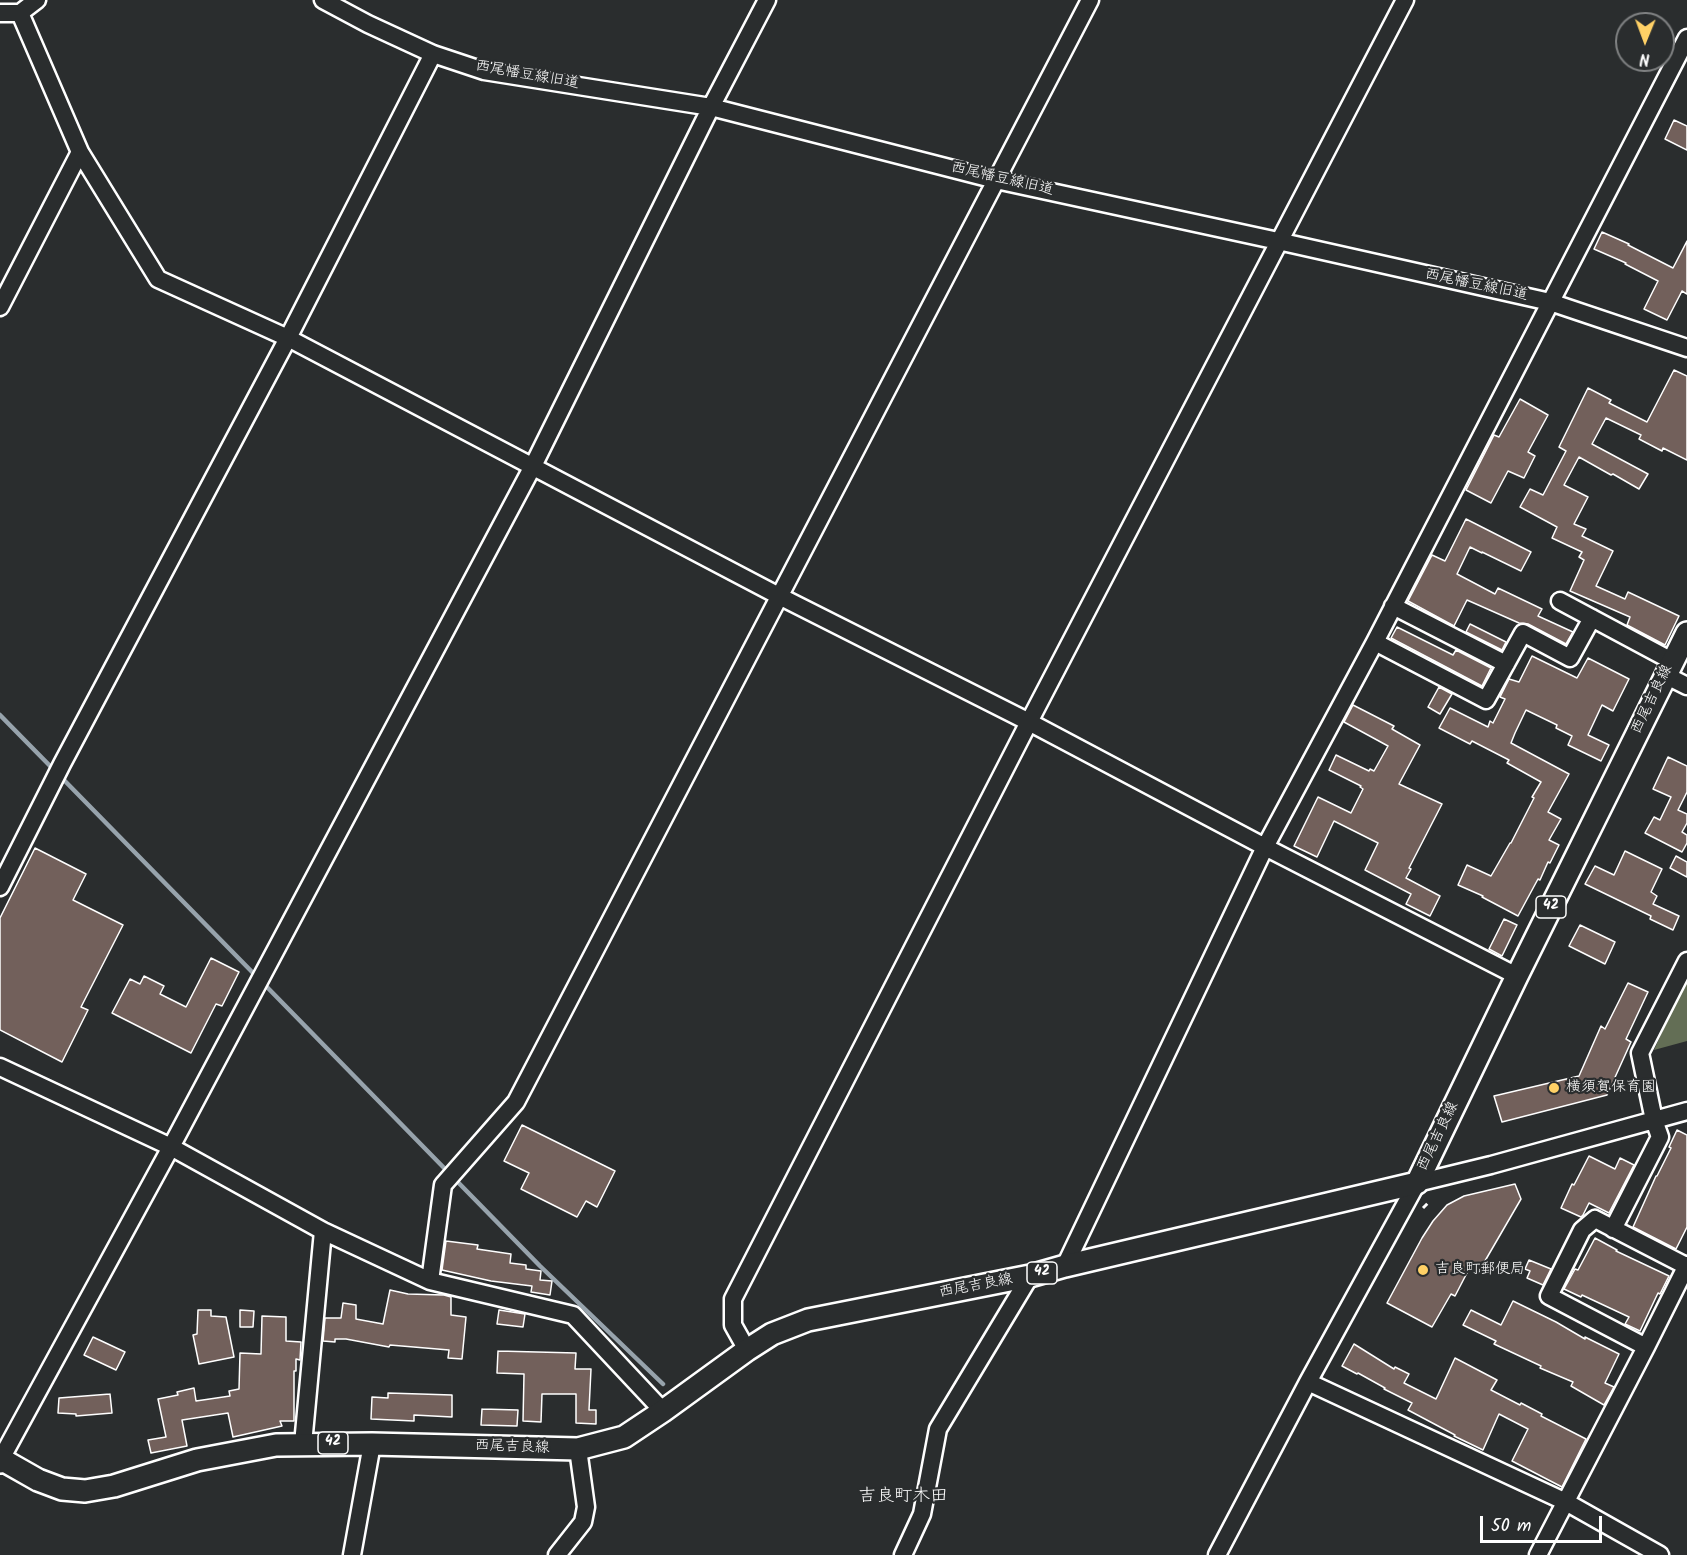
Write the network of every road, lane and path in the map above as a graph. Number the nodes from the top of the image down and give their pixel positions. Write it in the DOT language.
graph roads {
  1 [pos="37,0"];
  2 [pos="323,0"];
  3 [pos="766,0"];
  4 [pos="1090,0"];
  5 [pos="1405,0"];
  6 [pos="0,13"];
  7 [pos="20,13"];
  8 [pos="1687,38"];
  9 [pos="433,54"];
  10 [pos="711,107"];
  11 [pos="80,152"];
  12 [pos="996,180"];
  13 [pos="1278,241"];
  14 [pos="1550,302"];
  15 [pos="0,307"];
  16 [pos="288,338"];
  17 [pos="1687,348"];
  18 [pos="533,466"];
  19 [pos="779,596"];
  20 [pos="1560,601"];
  21 [pos="1393,606"];
  22 [pos="1592,618"];
  23 [pos="1687,633"];
  24 [pos="1375,642"];
  25 [pos="1506,664"];
  26 [pos="1669,668"];
  27 [pos="1687,686"];
  28 [pos="1029,722"];
  29 [pos="1266,847"];
  30 [pos="0,887"];
  31 [pos="1687,962"];
  32 [pos="1517,976"];
  33 [pos="0,1067"];
  34 [pos="1687,1112"];
  35 [pos="1654,1120"];
  36 [pos="171,1147"];
  37 [pos="1418,1183"];
  38 [pos="1613,1229"];
  39 [pos="323,1232"];
  40 [pos="1687,1265"];
  41 [pos="1065,1266"];
  42 [pos="1030,1276"];
  43 [pos="430,1281"];
  44 [pos="1646,1347"];
  45 [pos="747,1350"];
  46 [pos="1308,1382"];
  47 [pos="671,1405"];
  48 [pos="303,1444"];
  49 [pos="372,1444"];
  50 [pos="578,1449"];
  51 [pos="1,1460"];
  52 [pos="1566,1502"];
  53 [pos="352,1555"];
  54 [pos="557,1555"];
  55 [pos="903,1555"];
  56 [pos="1217,1555"];
  57 [pos="1539,1555"];
  58 [pos="1660,1555"];
  1 -- 7 [label="street"];
  2 -- 9 [label="street, 西尾幡豆線旧道"];
  3 -- 10 [label="street"];
  4 -- 12 [label="street"];
  5 -- 13 [label="street"];
  6 -- 7 [label="street"];
  7 -- 11 [label="street"];
  8 -- 14 [label="street"];
  9 -- 10 [label="street, 西尾幡豆線旧道"];
  9 -- 16 [label="street"];
  10 -- 12 [label="street, 西尾幡豆線旧道"];
  10 -- 18 [label="street"];
  11 -- 15 [label="street"];
  11 -- 16 [label="street"];
  12 -- 13 [label="street, 西尾幡豆線旧道"];
  12 -- 19 [label="street"];
  13 -- 14 [label="street, 西尾幡豆線旧道"];
  13 -- 28 [label="street"];
  14 -- 17 [label="street, 西尾幡豆線旧道"];
  14 -- 21 [label="street"];
  16 -- 18 [label="street"];
  16 -- 30 [label="street"];
  18 -- 19 [label="street"];
  18 -- 36 [label="street"];
  19 -- 28 [label="street"];
  19 -- 43 [label="street"];
  20 -- 22 [label="street"];
  21 -- 24 [label="street"];
  21 -- 25 [label="street"];
  22 -- 25 [label="street"];
  22 -- 26 [label="street"];
  23 -- 26 [label="main road, 西尾吉良線 / 42"];
  24 -- 25 [label="street"];
  24 -- 29 [label="street"];
  26 -- 27 [label="street"];
  26 -- 32 [label="main road, 西尾吉良線 / 42"];
  28 -- 29 [label="street"];
  28 -- 45 [label="street"];
  29 -- 32 [label="street"];
  29 -- 41 [label="street"];
  31 -- 35 [label="street"];
  32 -- 37 [label="main road, 西尾吉良線 / 42"];
  33 -- 36 [label="street"];
  34 -- 35 [label="street"];
  35 -- 37 [label="street"];
  35 -- 38 [label="street"];
  36 -- 39 [label="street"];
  36 -- 51 [label="street"];
  37 -- 41 [label="main road, 西尾吉良線 / 42"];
  37 -- 46 [label="street"];
  38 -- 40 [label="street"];
  38 -- 44 [label="street"];
  39 -- 43 [label="street"];
  39 -- 48 [label="street"];
  40 -- 44 [label="street"];
  41 -- 42 [label="main road, 西尾吉良線 / 42"];
  42 -- 45 [label="main road, 西尾吉良線 / 42"];
  42 -- 55 [label="street"];
  43 -- 47 [label="street"];
  44 -- 52 [label="street"];
  45 -- 47 [label="main road, 西尾吉良線 / 42"];
  46 -- 52 [label="street"];
  46 -- 56 [label="street"];
  47 -- 50 [label="main road, 西尾吉良線 / 42"];
  48 -- 49 [label="main road, 西尾吉良線 / 42"];
  48 -- 51 [label="main road, 西尾吉良線 / 42"];
  49 -- 50 [label="main road, 西尾吉良線 / 42"];
  49 -- 53 [label="street"];
  50 -- 54 [label="street"];
  52 -- 57 [label="street"];
  52 -- 58 [label="street"];
}
